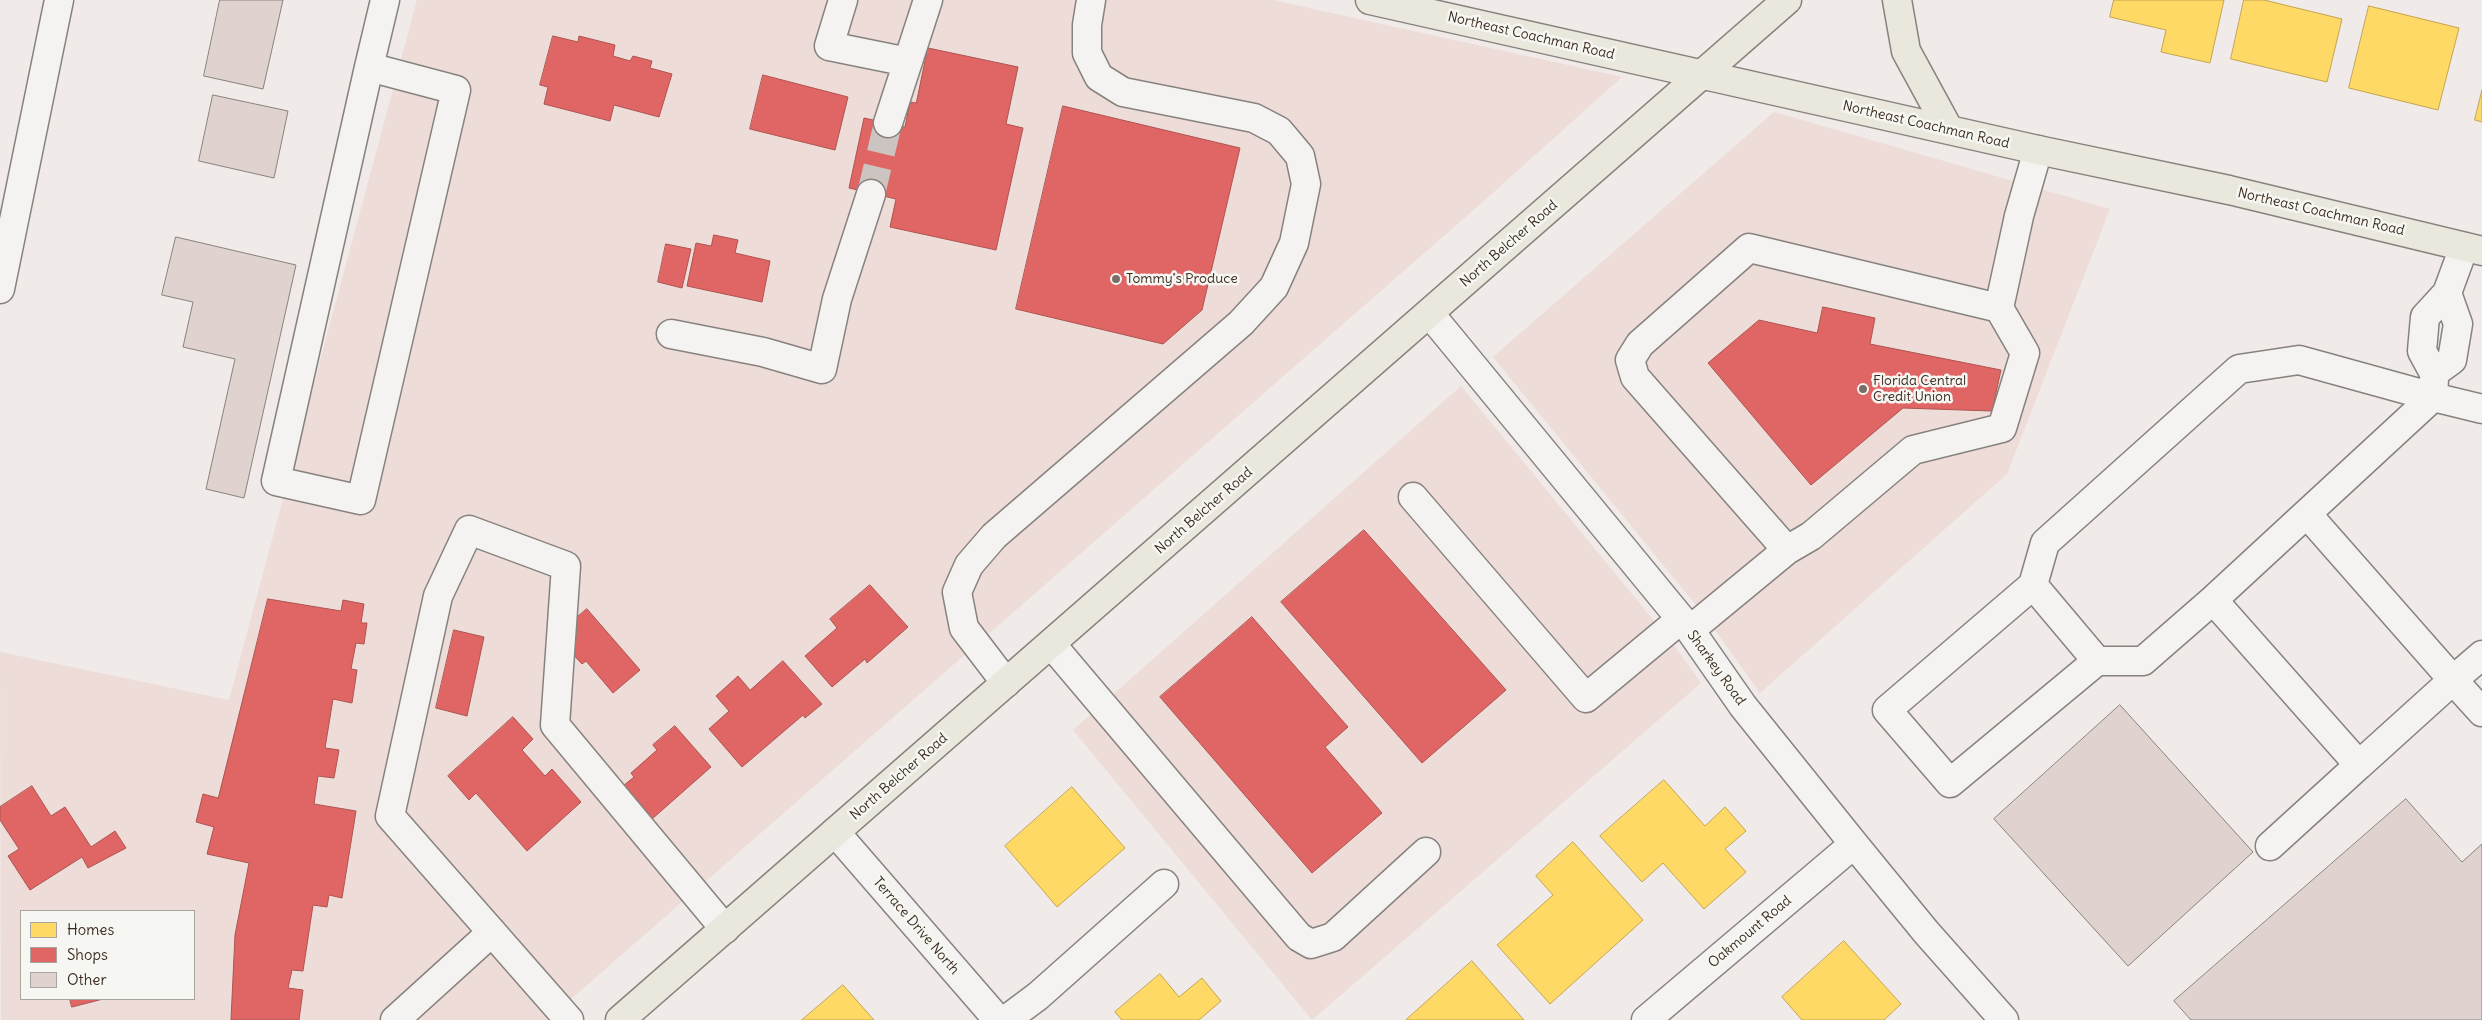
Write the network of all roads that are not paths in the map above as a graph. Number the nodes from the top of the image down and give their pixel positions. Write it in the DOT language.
graph roads {
  1 [pos="60,0"];
  2 [pos="385,0"];
  3 [pos="843,0"];
  4 [pos="928,0"];
  5 [pos="1091,0"];
  6 [pos="1787,0"];
  7 [pos="1897,0"];
  8 [pos="1387,2"];
  9 [pos="908,62"];
  10 [pos="369,67"];
  11 [pos="1703,74"];
  12 [pos="888,123"];
  13 [pos="1949,130"];
  14 [pos="2038,150"];
  15 [pos="871,194"];
  16 [pos="2473,249"];
  17 [pos="0,288"];
  18 [pos="1999,308"];
  19 [pos="1430,314"];
  20 [pos="671,334"];
  21 [pos="2434,385"];
  22 [pos="2482,409"];
  23 [pos="1412,497"];
  24 [pos="2307,514"];
  25 [pos="1787,550"];
  26 [pos="2033,585"];
  27 [pos="2213,600"];
  28 [pos="1685,625"];
  29 [pos="1051,644"];
  30 [pos="2482,655"];
  31 [pos="2097,661"];
  32 [pos="2453,680"];
  33 [pos="1006,683"];
  34 [pos="2482,712"];
  35 [pos="2360,765"];
  36 [pos="835,832"];
  37 [pos="1854,844"];
  38 [pos="2270,846"];
  39 [pos="1426,852"];
  40 [pos="1164,884"];
  41 [pos="725,929"];
  42 [pos="492,932"];
  43 [pos="395,1020"];
  44 [pos="569,1020"];
  45 [pos="620,1020"];
  46 [pos="998,1020"];
  47 [pos="1006,1020"];
  48 [pos="1646,1020"];
  49 [pos="2004,1020"];
  1 -- 17 [label="street"];
  2 -- 10 [label="street"];
  3 -- 9 [label="street"];
  4 -- 9 [label="street"];
  5 -- 33 [label="street"];
  6 -- 11 [label="main road, North Belcher Road"];
  7 -- 13 [label="main road"];
  8 -- 11 [label="main road, Northeast Coachman Road"];
  9 -- 12 [label="street"];
  10 -- 10 [label="street"];
  11 -- 13 [label="main road, Northeast Coachman Road"];
  11 -- 19 [label="main road, North Belcher Road"];
  13 -- 14 [label="main road, Northeast Coachman Road"];
  14 -- 16 [label="main road, Northeast Coachman Road"];
  14 -- 18 [label="street"];
  15 -- 20 [label="street"];
  16 -- 21 [label="street"];
  18 -- 25 [label="street"];
  18 -- 25 [label="street"];
  19 -- 28 [label="street, Sharkey Road"];
  19 -- 29 [label="main road, North Belcher Road"];
  21 -- 22 [label="street"];
  21 -- 24 [label="street"];
  21 -- 26 [label="street"];
  23 -- 28 [label="street"];
  24 -- 27 [label="street"];
  24 -- 32 [label="street"];
  25 -- 28 [label="street"];
  26 -- 31 [label="street"];
  26 -- 31 [label="street"];
  27 -- 31 [label="street"];
  27 -- 35 [label="street"];
  28 -- 37 [label="street, Sharkey Road"];
  29 -- 33 [label="main road, North Belcher Road"];
  29 -- 39 [label="street"];
  30 -- 32 [label="street"];
  32 -- 34 [label="street"];
  32 -- 35 [label="street"];
  33 -- 36 [label="main road, North Belcher Road"];
  35 -- 38 [label="street"];
  36 -- 41 [label="main road, North Belcher Road"];
  36 -- 46 [label="street, Terrace Drive North"];
  37 -- 48 [label="street, Oakmount Road"];
  37 -- 49 [label="street, Sharkey Road"];
  40 -- 47 [label="street"];
  41 -- 42 [label="street"];
  41 -- 45 [label="main road, North Belcher Road"];
  42 -- 43 [label="street"];
  42 -- 44 [label="street"];
}
